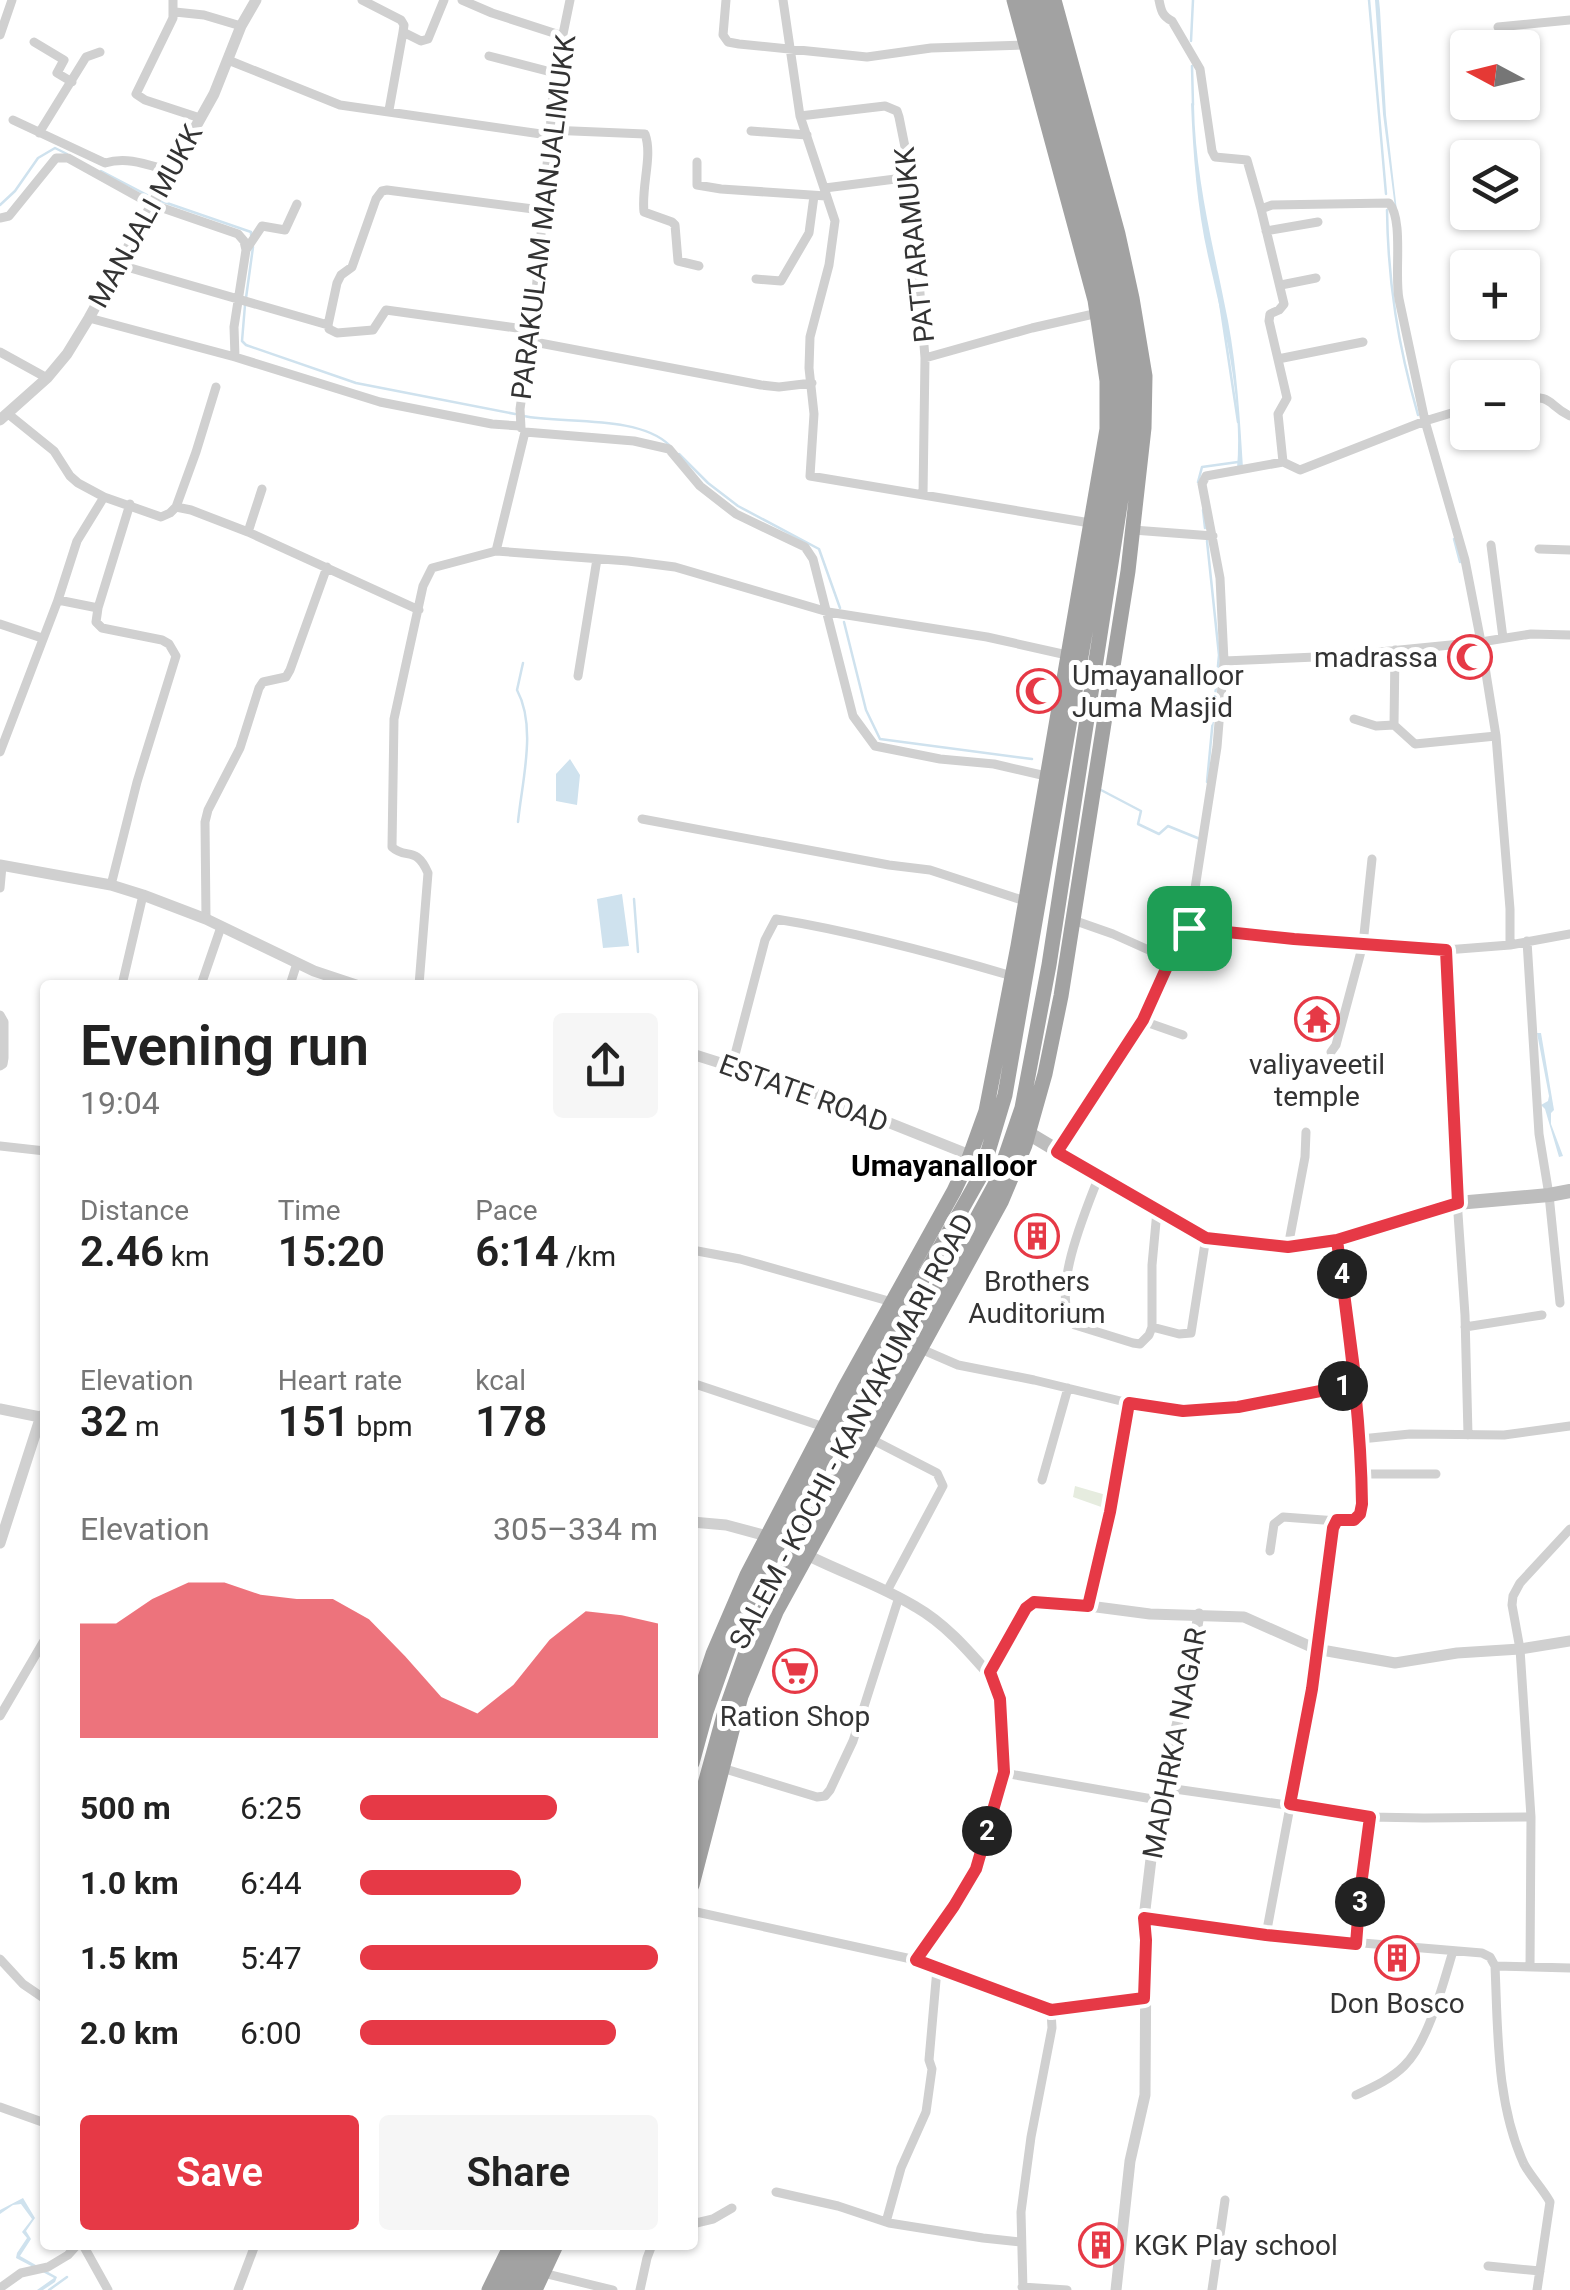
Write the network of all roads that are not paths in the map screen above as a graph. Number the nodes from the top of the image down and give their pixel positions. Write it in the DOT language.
graph roads {
  1 [pos="12,0"];
  2 [pos="173,0"];
  3 [pos="256,0"];
  4 [pos="362,0"];
  5 [pos="444,0"];
  6 [pos="462,0"];
  7 [pos="570,0"];
  8 [pos="726,0"];
  9 [pos="782,0"];
  10 [pos="1014,0"];
  11 [pos="1029,0"];
  12 [pos="1043,0"];
  13 [pos="1054,0"];
  14 [pos="1159,0"];
  15 [pos="174,12"];
  16 [pos="1570,20"];
  17 [pos="241,26"];
  18 [pos="1498,26"];
  19 [pos="403,32"];
  20 [pos="0,35"];
  21 [pos="563,36"];
  22 [pos="34,42"];
  23 [pos="1025,45"];
  24 [pos="792,50"];
  25 [pos="100,52"];
  26 [pos="489,56"];
  27 [pos="228,60"];
  28 [pos="554,73"];
  29 [pos="72,82"];
  30 [pos="389,110"];
  31 [pos="800,116"];
  32 [pos="200,118"];
  33 [pos="13,120"];
  34 [pos="549,132"];
  35 [pos="751,132"];
  36 [pos="40,133"];
  37 [pos="807,135"];
  38 [pos="697,162"];
  39 [pos="170,171"];
  40 [pos="912,177"];
  41 [pos="822,193"];
  42 [pos="151,204"];
  43 [pos="296,204"];
  44 [pos="1260,209"];
  45 [pos="541,210"];
  46 [pos="0,218"];
  47 [pos="1318,222"];
  48 [pos="1266,231"];
  49 [pos="246,250"];
  50 [pos="120,266"];
  51 [pos="700,266"];
  52 [pos="1316,278"];
  53 [pos="756,279"];
  54 [pos="1280,284"];
  55 [pos="238,300"];
  56 [pos="1098,314"];
  57 [pos="89,318"];
  58 [pos="328,325"];
  59 [pos="530,336"];
  60 [pos="1363,342"];
  61 [pos="0,352"];
  62 [pos="235,357"];
  63 [pos="925,358"];
  64 [pos="1278,360"];
  65 [pos="48,378"];
  66 [pos="812,383"];
  67 [pos="216,386"];
  68 [pos="1540,398"];
  69 [pos="1450,413"];
  70 [pos="1570,416"];
  71 [pos="3,417"];
  72 [pos="1425,420"];
  73 [pos="521,427"];
  74 [pos="1283,462"];
  75 [pos="262,490"];
  76 [pos="922,495"];
  77 [pos="104,497"];
  78 [pos="130,504"];
  79 [pos="176,507"];
  80 [pos="1090,523"];
  81 [pos="1133,530"];
  82 [pos="248,532"];
  83 [pos="1213,536"];
  84 [pos="1491,545"];
  85 [pos="1540,549"];
  86 [pos="1570,550"];
  87 [pos="496,551"];
  88 [pos="596,559"];
  89 [pos="327,567"];
  90 [pos="58,600"];
  91 [pos="98,608"];
  92 [pos="420,610"];
  93 [pos="828,612"];
  94 [pos="0,624"];
  95 [pos="1570,635"];
  96 [pos="42,638"];
  97 [pos="1504,638"];
  98 [pos="1480,642"];
  99 [pos="1394,650"];
  100 [pos="1067,655"];
  101 [pos="1224,661"];
  102 [pos="578,676"];
  103 [pos="1354,719"];
  104 [pos="1394,725"];
  105 [pos="1496,736"];
  106 [pos="0,752"];
  107 [pos="1046,776"];
  108 [pos="642,818"];
  109 [pos="1372,859"];
  110 [pos="1,866"];
  111 [pos="110,886"];
  112 [pos="0,888"];
  113 [pos="143,895"];
  114 [pos="1025,900"];
  115 [pos="206,919"];
  116 [pos="1072,920"];
  117 [pos="221,927"];
  118 [pos="1189,928"];
  119 [pos="1570,934"];
  120 [pos="1527,942"];
  121 [pos="1363,944"];
  122 [pos="1510,945"];
  123 [pos="1446,950"];
  124 [pos="1170,960"];
  125 [pos="297,964"];
  126 [pos="1012,976"];
  127 [pos="123,980"];
  128 [pos="203,980"];
  129 [pos="292,980"];
  130 [pos="342,980"];
  131 [pos="419,980"];
  132 [pos="0,1015"];
  133 [pos="1143,1020"];
  134 [pos="1182,1034"];
  135 [pos="1331,1052"];
  136 [pos="698,1056"];
  137 [pos="0,1066"];
  138 [pos="732,1066"];
  139 [pos="1306,1132"];
  140 [pos="1028,1133"];
  141 [pos="0,1146"];
  142 [pos="40,1151"];
  143 [pos="1057,1152"];
  144 [pos="970,1155"];
  145 [pos="1100,1176"];
  146 [pos="1570,1190"];
  147 [pos="1549,1195"];
  148 [pos="1458,1203"];
  149 [pos="1158,1211"];
  150 [pos="1206,1238"];
  151 [pos="1337,1240"];
  152 [pos="1288,1247"];
  153 [pos="698,1251"];
  154 [pos="892,1302"];
  155 [pos="1560,1303"];
  156 [pos="1542,1316"];
  157 [pos="1152,1327"];
  158 [pos="1465,1327"];
  159 [pos="920,1348"];
  160 [pos="1356,1384"];
  161 [pos="698,1385"];
  162 [pos="1068,1388"];
  163 [pos="1129,1403"];
  164 [pos="0,1409"];
  165 [pos="40,1413"];
  166 [pos="40,1425"];
  167 [pos="824,1426"];
  168 [pos="1570,1426"];
  169 [pos="1468,1434"];
  170 [pos="871,1439"];
  171 [pos="1361,1439"];
  172 [pos="1362,1474"];
  173 [pos="1436,1474"];
  174 [pos="1042,1480"];
  175 [pos="1337,1520"];
  176 [pos="698,1523"];
  177 [pos="1570,1528"];
  178 [pos="767,1536"];
  179 [pos="0,1543"];
  180 [pos="1270,1551"];
  181 [pos="807,1555"];
  182 [pos="893,1594"];
  183 [pos="1088,1606"];
  184 [pos="1199,1614"];
  185 [pos="1569,1643"];
  186 [pos="1316,1649"];
  187 [pos="1520,1649"];
  188 [pos="40,1650"];
  189 [pos="990,1672"];
  190 [pos="698,1699"];
  191 [pos="0,1716"];
  192 [pos="698,1742"];
  193 [pos="722,1768"];
  194 [pos="1004,1772"];
  195 [pos="1159,1793"];
  196 [pos="1290,1804"];
  197 [pos="698,1808"];
  198 [pos="1370,1817"];
  199 [pos="1532,1817"];
  200 [pos="698,1862"];
  201 [pos="698,1912"];
  202 [pos="1144,1918"];
  203 [pos="1266,1935"];
  204 [pos="1356,1944"];
  205 [pos="1454,1951"];
  206 [pos="0,1959"];
  207 [pos="916,1960"];
  208 [pos="1494,1966"];
  209 [pos="1530,1967"];
  210 [pos="937,1968"];
  211 [pos="1570,1968"];
  212 [pos="40,1995"];
  213 [pos="1144,1998"];
  214 [pos="1051,2010"];
  215 [pos="1356,2094"];
  216 [pos="0,2107"];
  217 [pos="40,2121"];
  218 [pos="776,2192"];
  219 [pos="1225,2200"];
  220 [pos="732,2208"];
  221 [pos="886,2222"];
  222 [pos="698,2223"];
  223 [pos="1021,2242"];
  224 [pos="73,2250"];
  225 [pos="83,2250"];
  226 [pos="253,2250"];
  227 [pos="509,2250"];
  228 [pos="522,2250"];
  229 [pos="538,2250"];
  230 [pos="554,2250"];
  231 [pos="650,2250"];
  232 [pos="1488,2266"];
  233 [pos="1540,2271"];
  234 [pos="543,2273"];
  235 [pos="0,2288"];
  236 [pos="1023,2288"];
  237 [pos="108,2290"];
  238 [pos="238,2290"];
  239 [pos="489,2290"];
  240 [pos="504,2290"];
  241 [pos="520,2290"];
  242 [pos="535,2290"];
  243 [pos="613,2290"];
  244 [pos="640,2290"];
  245 [pos="1066,2290"];
  246 [pos="1116,2290"];
  247 [pos="1212,2290"];
  248 [pos="1538,2290"];
  1 -- 20 [label="street"];
  2 -- 15 [label="street"];
  3 -- 17 [label="street, MANJALI MUKK"];
  4 -- 19 [label="street"];
  5 -- 19 [label="street"];
  6 -- 21 [label="street"];
  7 -- 21 [label="street, PARAKULAM MANJALIMUKK"];
  8 -- 24 [label="street"];
  9 -- 24 [label="street"];
  10 -- 23 [label="highway, SALEM - KOCHI - KANYAKUMARI ROAD"];
  11 -- 192 [label="highway"];
  12 -- 197 [label="highway"];
  13 -- 81 [label="highway, SALEM - KOCHI - KANYAKUMARI ROAD"];
  14 -- 44 [label="street"];
  15 -- 17 [label="street"];
  15 -- 32 [label="street"];
  16 -- 18 [label="street"];
  17 -- 27 [label="street, MANJALI MUKK"];
  19 -- 30 [label="street"];
  21 -- 28 [label="street, PARAKULAM MANJALIMUKK"];
  22 -- 29 [label="street"];
  23 -- 24 [label="street"];
  23 -- 56 [label="highway, SALEM - KOCHI - KANYAKUMARI ROAD"];
  24 -- 31 [label="street"];
  25 -- 29 [label="street"];
  26 -- 28 [label="street"];
  27 -- 30 [label="street"];
  27 -- 32 [label="street, MANJALI MUKK"];
  28 -- 34 [label="street, PARAKULAM MANJALIMUKK"];
  29 -- 36 [label="street"];
  30 -- 34 [label="street"];
  31 -- 37 [label="street"];
  31 -- 40 [label="street, PATTARAMUKK"];
  32 -- 39 [label="street, MANJALI MUKK"];
  33 -- 36 [label="street"];
  34 -- 45 [label="street, PARAKULAM MANJALIMUKK"];
  34 -- 51 [label="street"];
  35 -- 37 [label="street"];
  36 -- 39 [label="street"];
  37 -- 41 [label="street"];
  38 -- 41 [label="street"];
  39 -- 42 [label="street, MANJALI MUKK"];
  40 -- 41 [label="street"];
  40 -- 63 [label="street, PATTARAMUKK"];
  41 -- 53 [label="street"];
  41 -- 66 [label="street"];
  42 -- 46 [label="street"];
  42 -- 49 [label="street"];
  42 -- 50 [label="street, MANJALI MUKK"];
  43 -- 49 [label="street"];
  44 -- 48 [label="street"];
  44 -- 72 [label="street"];
  45 -- 58 [label="street"];
  45 -- 59 [label="street, PARAKULAM MANJALIMUKK"];
  47 -- 48 [label="street"];
  48 -- 54 [label="street"];
  49 -- 55 [label="street"];
  50 -- 55 [label="street"];
  50 -- 57 [label="street, MANJALI MUKK"];
  52 -- 54 [label="street"];
  54 -- 64 [label="street"];
  55 -- 58 [label="street"];
  55 -- 62 [label="street"];
  56 -- 63 [label="street, PATTARAMUKK"];
  56 -- 80 [label="highway, SALEM - KOCHI - KANYAKUMARI ROAD"];
  57 -- 62 [label="street"];
  57 -- 65 [label="street, MANJALI MUKK"];
  58 -- 59 [label="street"];
  59 -- 66 [label="street"];
  59 -- 73 [label="street, PARAKULAM MANJALIMUKK"];
  60 -- 64 [label="street"];
  61 -- 65 [label="street"];
  62 -- 73 [label="street"];
  63 -- 76 [label="street, PATTARAMUKK"];
  64 -- 74 [label="street"];
  65 -- 71 [label="street, MANJALI MUKK"];
  66 -- 76 [label="street"];
  67 -- 79 [label="street"];
  68 -- 70 [label="street"];
  69 -- 72 [label="street"];
  71 -- 77 [label="street, MANJALI MUKK"];
  72 -- 74 [label="street"];
  72 -- 98 [label="street"];
  73 -- 87 [label="street, PARAKULAM MANJALIMUKK"];
  73 -- 93 [label="street"];
  74 -- 83 [label="street"];
  75 -- 82 [label="street"];
  76 -- 80 [label="street"];
  77 -- 78 [label="street, MANJALI MUKK"];
  77 -- 90 [label="street"];
  78 -- 79 [label="street, MANJALI MUKK"];
  78 -- 91 [label="street"];
  79 -- 82 [label="street, MANJALI MUKK"];
  80 -- 100 [label="highway, SALEM - KOCHI - KANYAKUMARI ROAD"];
  81 -- 83 [label="street"];
  81 -- 116 [label="highway, SALEM - KOCHI - KANYAKUMARI ROAD"];
  82 -- 89 [label="street, MANJALI MUKK"];
  83 -- 101 [label="street"];
  84 -- 97 [label="street"];
  85 -- 86 [label="street"];
  87 -- 88 [label="street"];
  87 -- 92 [label="street"];
  88 -- 93 [label="street"];
  88 -- 102 [label="street"];
  89 -- 92 [label="street, MANJALI MUKK"];
  89 -- 115 [label="street"];
  90 -- 91 [label="street"];
  90 -- 96 [label="street"];
  91 -- 111 [label="street"];
  92 -- 131 [label="street"];
  93 -- 100 [label="street"];
  93 -- 107 [label="street"];
  94 -- 96 [label="street"];
  95 -- 97 [label="street"];
  96 -- 106 [label="street"];
  97 -- 98 [label="street"];
  98 -- 99 [label="street"];
  98 -- 105 [label="street"];
  99 -- 101 [label="street"];
  99 -- 104 [label="street"];
  100 -- 107 [label="highway, SALEM - KOCHI - KANYAKUMARI ROAD"];
  101 -- 118 [label="street"];
  103 -- 104 [label="street"];
  104 -- 105 [label="street"];
  105 -- 122 [label="street"];
  107 -- 114 [label="highway, SALEM - KOCHI - KANYAKUMARI ROAD"];
  108 -- 114 [label="street"];
  109 -- 121 [label="street"];
  110 -- 111 [label="street"];
  110 -- 112 [label="street"];
  111 -- 113 [label="street"];
  113 -- 115 [label="street"];
  113 -- 127 [label="street"];
  114 -- 126 [label="highway, SALEM - KOCHI - KANYAKUMARI ROAD"];
  115 -- 117 [label="street"];
  116 -- 124 [label="street"];
  116 -- 140 [label="highway, SALEM - KOCHI - KANYAKUMARI ROAD"];
  117 -- 125 [label="street"];
  117 -- 128 [label="street"];
  118 -- 121 [label="street"];
  118 -- 124 [label="street"];
  119 -- 120 [label="street"];
  120 -- 122 [label="street"];
  120 -- 147 [label="street"];
  121 -- 123 [label="street"];
  121 -- 135 [label="street"];
  122 -- 123 [label="street"];
  123 -- 148 [label="street"];
  124 -- 133 [label="street"];
  125 -- 129 [label="street"];
  125 -- 130 [label="street"];
  126 -- 138 [label="street"];
  126 -- 144 [label="highway, SALEM - KOCHI - KANYAKUMARI ROAD"];
  132 -- 137 [label="street"];
  133 -- 134 [label="street"];
  133 -- 143 [label="street"];
  136 -- 138 [label="street, ESTATE ROAD"];
  138 -- 144 [label="street, ESTATE ROAD"];
  139 -- 152 [label="street"];
  140 -- 143 [label="main road"];
  140 -- 159 [label="highway, SALEM - KOCHI - KANYAKUMARI ROAD"];
  141 -- 142 [label="street"];
  143 -- 145 [label="main road"];
  144 -- 154 [label="highway, SALEM - KOCHI - KANYAKUMARI ROAD"];
  145 -- 149 [label="main road"];
  145 -- 157 [label="street"];
  146 -- 147 [label="main road"];
  147 -- 148 [label="main road"];
  147 -- 155 [label="street"];
  148 -- 151 [label="main road"];
  148 -- 158 [label="street"];
  149 -- 150 [label="main road"];
  149 -- 157 [label="street"];
  150 -- 152 [label="main road"];
  150 -- 157 [label="street"];
  151 -- 152 [label="main road"];
  151 -- 160 [label="street"];
  153 -- 154 [label="street"];
  154 -- 167 [label="highway, SALEM - KOCHI - KANYAKUMARI ROAD"];
  156 -- 158 [label="street"];
  158 -- 169 [label="street"];
  159 -- 162 [label="street"];
  159 -- 170 [label="highway, SALEM - KOCHI - KANYAKUMARI ROAD"];
  160 -- 163 [label="street"];
  160 -- 171 [label="street"];
  161 -- 167 [label="street"];
  162 -- 163 [label="street"];
  162 -- 174 [label="street"];
  163 -- 183 [label="street"];
  164 -- 165 [label="street"];
  166 -- 179 [label="street"];
  167 -- 178 [label="highway, SALEM - KOCHI - KANYAKUMARI ROAD"];
  168 -- 169 [label="street"];
  169 -- 171 [label="street"];
  170 -- 181 [label="highway, SALEM - KOCHI - KANYAKUMARI ROAD"];
  170 -- 182 [label="street"];
  171 -- 172 [label="street"];
  172 -- 173 [label="street"];
  172 -- 175 [label="street"];
  175 -- 180 [label="street"];
  175 -- 186 [label="street"];
  176 -- 178 [label="street"];
  177 -- 187 [label="street"];
  178 -- 190 [label="highway, SALEM - KOCHI - KANYAKUMARI ROAD"];
  181 -- 182 [label="street"];
  181 -- 193 [label="highway, SALEM - KOCHI - KANYAKUMARI ROAD"];
  182 -- 189 [label="street"];
  182 -- 193 [label="street"];
  183 -- 184 [label="street"];
  183 -- 189 [label="street"];
  184 -- 186 [label="street"];
  184 -- 195 [label="street, MADHRKA NAGAR"];
  185 -- 187 [label="street"];
  186 -- 187 [label="street"];
  186 -- 196 [label="street"];
  187 -- 199 [label="street"];
  188 -- 191 [label="street"];
  189 -- 194 [label="street"];
  193 -- 200 [label="highway, SALEM - KOCHI - KANYAKUMARI ROAD"];
  194 -- 195 [label="street"];
  194 -- 207 [label="street"];
  195 -- 196 [label="street"];
  195 -- 202 [label="street, MADHRKA NAGAR"];
  196 -- 198 [label="street"];
  196 -- 203 [label="street"];
  198 -- 199 [label="street"];
  198 -- 204 [label="street"];
  199 -- 209 [label="street"];
  201 -- 207 [label="street"];
  202 -- 203 [label="street"];
  202 -- 213 [label="street, MADHRKA NAGAR"];
  203 -- 204 [label="street"];
  204 -- 205 [label="street"];
  205 -- 208 [label="street"];
  205 -- 215 [label="street"];
  206 -- 212 [label="street"];
  207 -- 210 [label="street"];
  208 -- 209 [label="street"];
  208 -- 233 [label="street"];
  209 -- 211 [label="street"];
  210 -- 214 [label="street"];
  210 -- 221 [label="street"];
  213 -- 214 [label="street"];
  213 -- 246 [label="street, MADHRKA NAGAR"];
  214 -- 223 [label="street"];
  216 -- 217 [label="street"];
  218 -- 221 [label="street"];
  219 -- 247 [label="street"];
  220 -- 222 [label="street"];
  221 -- 223 [label="street"];
  223 -- 236 [label="street"];
  224 -- 235 [label="street"];
  225 -- 237 [label="street"];
  226 -- 238 [label="street"];
  227 -- 239 [label="highway"];
  228 -- 240 [label="highway"];
  229 -- 241 [label="highway"];
  230 -- 234 [label="highway"];
  231 -- 244 [label="street"];
  232 -- 233 [label="street"];
  233 -- 248 [label="street"];
  234 -- 242 [label="highway"];
  234 -- 243 [label="street"];
  236 -- 245 [label="street"];
}
